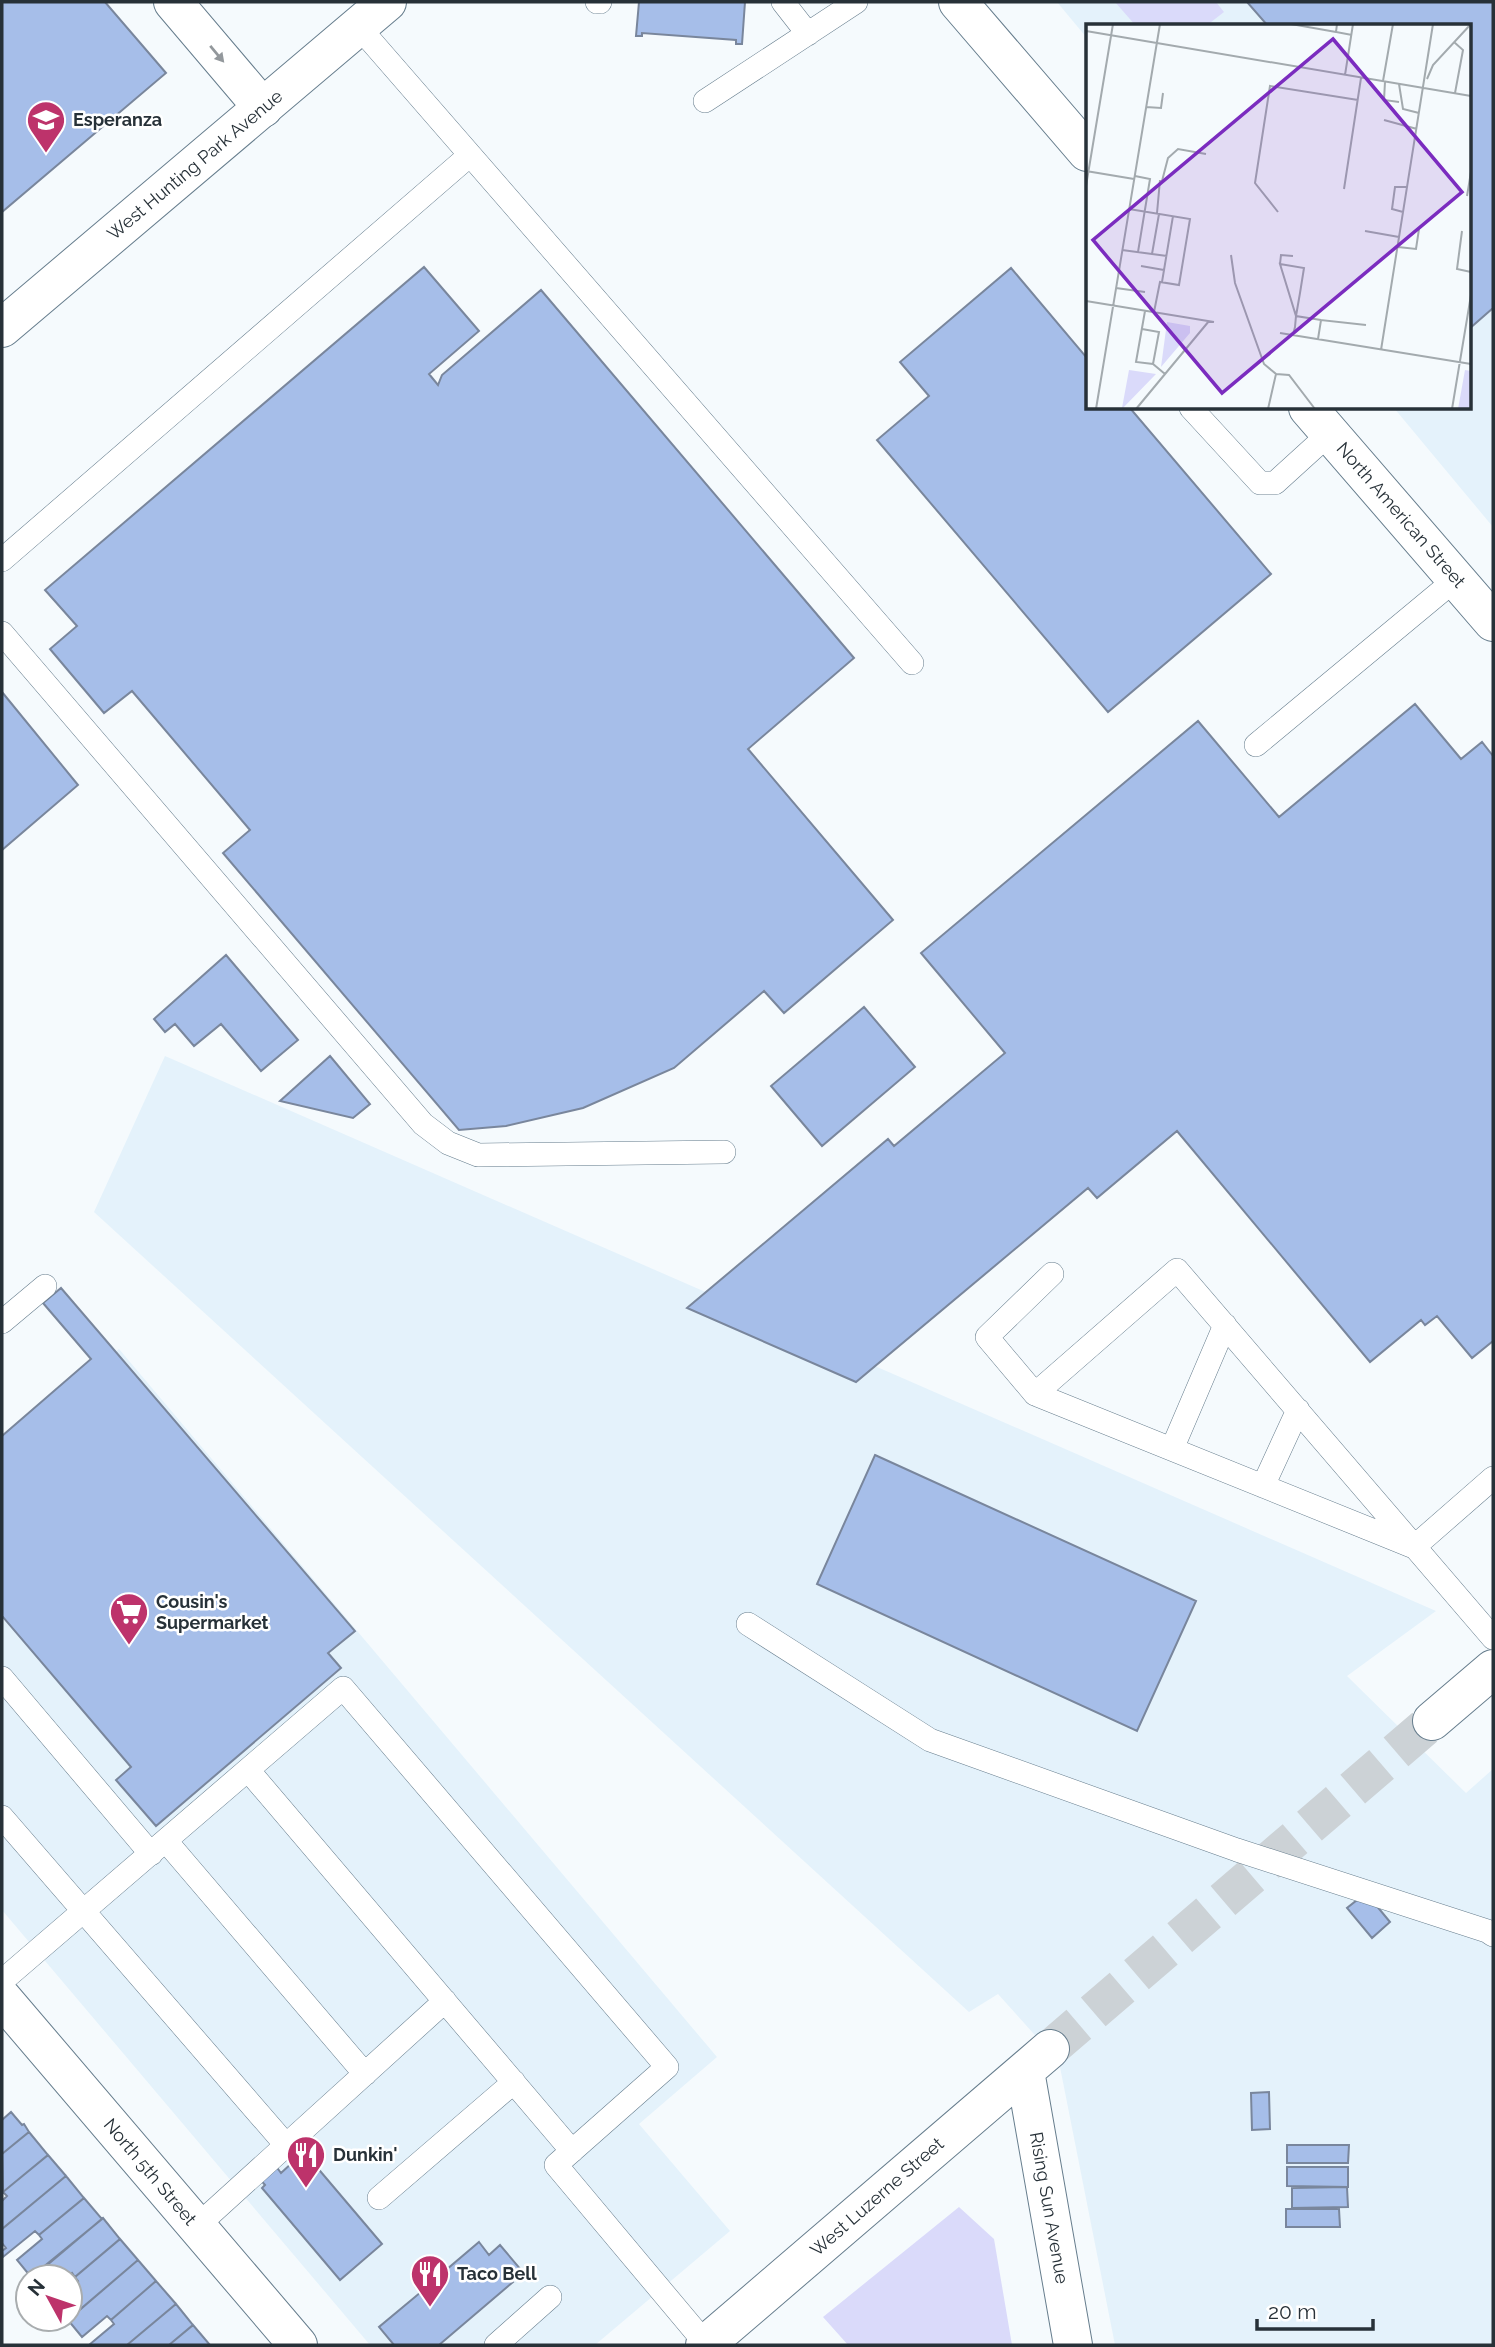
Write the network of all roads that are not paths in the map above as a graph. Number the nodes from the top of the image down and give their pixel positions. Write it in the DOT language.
graph roads {
  1 [pos="173,2"];
  2 [pos="387,2"];
  3 [pos="783,2"];
  4 [pos="856,2"];
  5 [pos="958,2"];
  6 [pos="359,26"];
  7 [pos="808,34"];
  8 [pos="705,101"];
  9 [pos="263,108"];
  10 [pos="1086,151"];
  11 [pos="470,155"];
  12 [pos="2,328"];
  13 [pos="1193,410"];
  14 [pos="1319,421"];
  15 [pos="2,561"];
  16 [pos="1455,579"];
  17 [pos="1493,622"];
  18 [pos="2,633"];
  19 [pos="912,663"];
  20 [pos="1256,745"];
  21 [pos="724,1152"];
  22 [pos="1052,1274"];
  23 [pos="45,1286"];
  24 [pos="2,1322"];
  25 [pos="1225,1325"];
  26 [pos="1035,1394"];
  27 [pos="1298,1410"];
  28 [pos="1172,1448"];
  29 [pos="1493,1478"];
  30 [pos="1263,1486"];
  31 [pos="1414,1547"];
  32 [pos="748,1624"];
  33 [pos="1493,1638"];
  34 [pos="1493,1668"];
  35 [pos="2,1678"];
  36 [pos="1432,1721"];
  37 [pos="248,1770"];
  38 [pos="2,1817"];
  39 [pos="158,1847"];
  40 [pos="83,1912"];
  41 [pos="1493,1935"];
  42 [pos="2,1981"];
  43 [pos="2,1998"];
  44 [pos="445,2001"];
  45 [pos="1037,2060"];
  46 [pos="365,2074"];
  47 [pos="514,2082"];
  48 [pos="286,2145"];
  49 [pos="572,2151"];
  50 [pos="379,2198"];
  51 [pos="196,2227"];
  52 [pos="550,2297"];
  53 [pos="298,2345"];
  54 [pos="496,2345"];
  55 [pos="705,2345"];
  56 [pos="1073,2345"];
  1 -- 9 [label="street, one-way"];
  2 -- 6 [label="street, West Hunting Park Avenue"];
  3 -- 7 [label="lane"];
  4 -- 7 [label="lane"];
  5 -- 10 [label="street"];
  6 -- 9 [label="street, West Hunting Park Avenue"];
  6 -- 11 [label="lane"];
  7 -- 8 [label="lane"];
  9 -- 12 [label="street, West Hunting Park Avenue"];
  11 -- 15 [label="lane"];
  11 -- 19 [label="lane"];
  13 -- 14 [label="lane"];
  14 -- 16 [label="street, North American Street"];
  16 -- 17 [label="street, North American Street"];
  16 -- 20 [label="lane"];
  18 -- 21 [label="lane"];
  22 -- 26 [label="lane"];
  23 -- 24 [label="lane"];
  25 -- 26 [label="lane"];
  25 -- 27 [label="lane"];
  25 -- 28 [label="lane"];
  26 -- 28 [label="lane"];
  27 -- 30 [label="lane"];
  27 -- 31 [label="lane"];
  28 -- 30 [label="lane"];
  29 -- 31 [label="lane"];
  30 -- 31 [label="lane"];
  31 -- 33 [label="lane"];
  32 -- 41 [label="lane"];
  34 -- 36 [label="street"];
  35 -- 39 [label="lane"];
  37 -- 39 [label="lane"];
  37 -- 44 [label="lane"];
  37 -- 49 [label="lane"];
  38 -- 40 [label="lane"];
  39 -- 40 [label="lane"];
  39 -- 46 [label="lane"];
  40 -- 42 [label="lane"];
  40 -- 48 [label="lane"];
  43 -- 51 [label="street, North 5th Street"];
  44 -- 46 [label="lane"];
  44 -- 47 [label="lane"];
  45 -- 55 [label="street, West Luzerne Street"];
  45 -- 56 [label="street, Rising Sun Avenue"];
  46 -- 48 [label="lane"];
  47 -- 49 [label="lane"];
  47 -- 50 [label="lane"];
  48 -- 51 [label="lane"];
  49 -- 55 [label="lane"];
  51 -- 53 [label="street, North 5th Street"];
  52 -- 54 [label="lane"];
}
